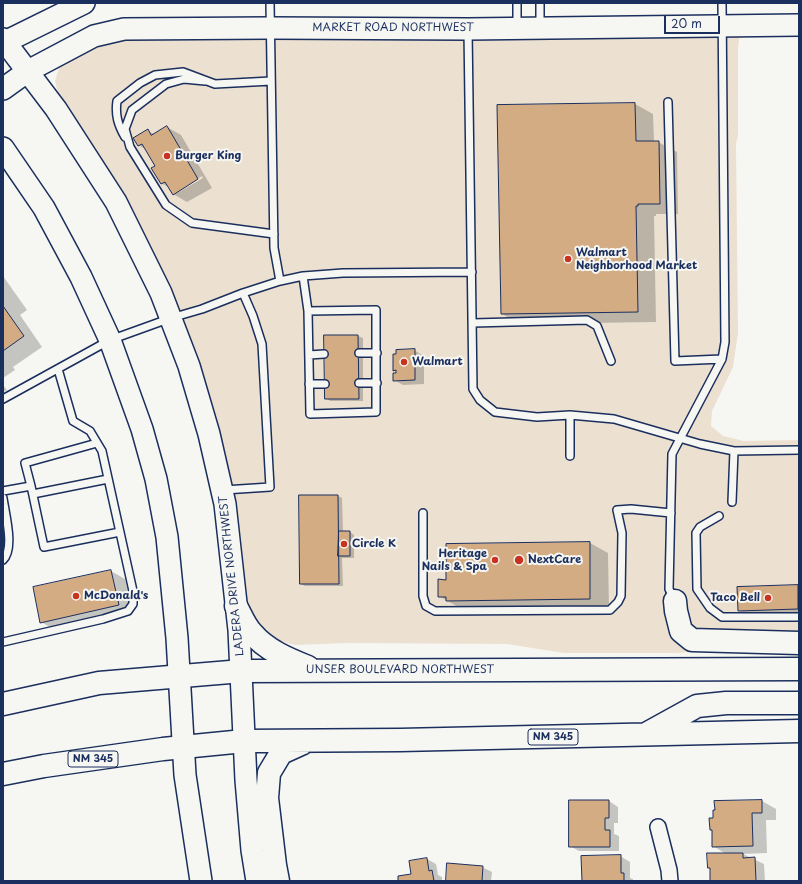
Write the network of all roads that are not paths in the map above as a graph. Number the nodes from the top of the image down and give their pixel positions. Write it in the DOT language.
graph roads {
  1 [pos="84,3"];
  2 [pos="270,3"];
  3 [pos="517,3"];
  4 [pos="540,3"];
  5 [pos="722,3"];
  6 [pos="799,25"];
  7 [pos="722,26"];
  8 [pos="270,28"];
  9 [pos="517,28"];
  10 [pos="540,28"];
  11 [pos="468,29"];
  12 [pos="4,41"];
  13 [pos="28,71"];
  14 [pos="205,81"];
  15 [pos="271,81"];
  16 [pos="3,89"];
  17 [pos="668,102"];
  18 [pos="130,147"];
  19 [pos="3,148"];
  20 [pos="274,234"];
  21 [pos="472,272"];
  22 [pos="302,276"];
  23 [pos="280,281"];
  24 [pos="243,293"];
  25 [pos="308,311"];
  26 [pos="170,318"];
  27 [pos="473,323"];
  28 [pos="110,340"];
  29 [pos="358,353"];
  30 [pos="377,353"];
  31 [pos="324,354"];
  32 [pos="309,355"];
  33 [pos="722,359"];
  34 [pos="611,361"];
  35 [pos="58,369"];
  36 [pos="359,383"];
  37 [pos="376,383"];
  38 [pos="309,384"];
  39 [pos="325,384"];
  40 [pos="3,399"];
  41 [pos="570,415"];
  42 [pos="680,438"];
  43 [pos="97,443"];
  44 [pos="799,450"];
  45 [pos="734,451"];
  46 [pos="570,456"];
  47 [pos="108,479"];
  48 [pos="31,486"];
  49 [pos="222,490"];
  50 [pos="3,491"];
  51 [pos="33,494"];
  52 [pos="3,498"];
  53 [pos="732,502"];
  54 [pos="423,513"];
  55 [pos="671,513"];
  56 [pos="719,516"];
  57 [pos="120,532"];
  58 [pos="3,560"];
  59 [pos="675,601"];
  60 [pos="236,606"];
  61 [pos="799,617"];
  62 [pos="3,636"];
  63 [pos="15,639"];
  64 [pos="3,642"];
  65 [pos="799,642"];
  66 [pos="799,669"];
  67 [pos="242,671"];
  68 [pos="316,671"];
  69 [pos="180,676"];
  70 [pos="799,703"];
  71 [pos="3,704"];
  72 [pos="799,731"];
  73 [pos="646,734"];
  74 [pos="244,741"];
  75 [pos="308,741"];
  76 [pos="184,746"];
  77 [pos="3,774"];
  78 [pos="658,826"];
  79 [pos="201,881"];
  80 [pos="257,881"];
  81 [pos="278,881"];
  82 [pos="670,881"];
  1 -- 12 [label="main road"];
  2 -- 8 [label="lane"];
  3 -- 9 [label="lane"];
  4 -- 10 [label="lane"];
  5 -- 7 [label="lane"];
  6 -- 7 [label="main road, MARKET ROAD NORTHWEST"];
  7 -- 10 [label="main road, MARKET ROAD NORTHWEST"];
  7 -- 33 [label="lane"];
  8 -- 11 [label="main road, MARKET ROAD NORTHWEST"];
  8 -- 13 [label="main road, MARKET ROAD NORTHWEST"];
  8 -- 15 [label="lane"];
  9 -- 10 [label="main road, MARKET ROAD NORTHWEST"];
  9 -- 11 [label="main road, MARKET ROAD NORTHWEST"];
  11 -- 21 [label="lane"];
  12 -- 13 [label="main road, LADERA DRIVE NORTHWEST"];
  13 -- 16 [label="main road, MARKET ROAD NORTHWEST"];
  13 -- 26 [label="main road, LADERA DRIVE NORTHWEST"];
  14 -- 15 [label="lane"];
  14 -- 18 [label="lane"];
  14 -- 18 [label="lane"];
  15 -- 20 [label="lane"];
  17 -- 33 [label="lane"];
  18 -- 20 [label="lane"];
  19 -- 28 [label="main road"];
  20 -- 23 [label="lane"];
  21 -- 22 [label="lane"];
  21 -- 27 [label="lane"];
  22 -- 23 [label="lane"];
  22 -- 25 [label="lane"];
  23 -- 24 [label="lane"];
  24 -- 26 [label="lane"];
  24 -- 49 [label="lane"];
  25 -- 30 [label="lane"];
  25 -- 32 [label="lane"];
  26 -- 28 [label="lane"];
  26 -- 49 [label="main road, LADERA DRIVE NORTHWEST"];
  27 -- 34 [label="lane"];
  27 -- 41 [label="lane"];
  28 -- 35 [label="lane"];
  28 -- 69 [label="main road"];
  29 -- 30 [label="lane"];
  30 -- 37 [label="lane"];
  31 -- 32 [label="lane"];
  32 -- 38 [label="lane"];
  33 -- 42 [label="lane"];
  35 -- 40 [label="lane"];
  35 -- 43 [label="lane"];
  36 -- 37 [label="lane"];
  37 -- 38 [label="lane"];
  38 -- 39 [label="lane"];
  41 -- 42 [label="lane"];
  41 -- 46 [label="lane"];
  42 -- 45 [label="lane"];
  42 -- 55 [label="lane"];
  43 -- 47 [label="lane"];
  43 -- 48 [label="lane"];
  44 -- 45 [label="lane"];
  45 -- 53 [label="lane"];
  47 -- 51 [label="lane"];
  47 -- 57 [label="lane"];
  48 -- 50 [label="lane"];
  48 -- 51 [label="lane"];
  49 -- 60 [label="main road, LADERA DRIVE NORTHWEST"];
  51 -- 57 [label="lane"];
  52 -- 58 [label="lane"];
  54 -- 55 [label="lane"];
  55 -- 59 [label="lane"];
  56 -- 61 [label="lane"];
  57 -- 63 [label="lane"];
  59 -- 65 [label="main road"];
  60 -- 67 [label="main road, LADERA DRIVE NORTHWEST"];
  60 -- 68 [label="main road"];
  62 -- 63 [label="lane"];
  63 -- 64 [label="lane"];
  66 -- 68 [label="main road, UNSER BOULEVARD NORTHWEST"];
  67 -- 68 [label="main road, UNSER BOULEVARD NORTHWEST"];
  67 -- 69 [label="main road, UNSER BOULEVARD NORTHWEST"];
  67 -- 74 [label="main road, LADERA DRIVE NORTHWEST"];
  69 -- 71 [label="main road, UNSER BOULEVARD NORTHWEST"];
  69 -- 76 [label="main road"];
  70 -- 73 [label="main road"];
  72 -- 73 [label="main road, NM 345"];
  73 -- 75 [label="main road, NM 345"];
  74 -- 75 [label="main road, NM 345"];
  74 -- 76 [label="main road, NM 345"];
  74 -- 80 [label="main road, LADERA DRIVE NORTHWEST"];
  75 -- 81 [label="main road"];
  76 -- 77 [label="main road, NM 345"];
  76 -- 79 [label="main road"];
  78 -- 82 [label="street"];
}
